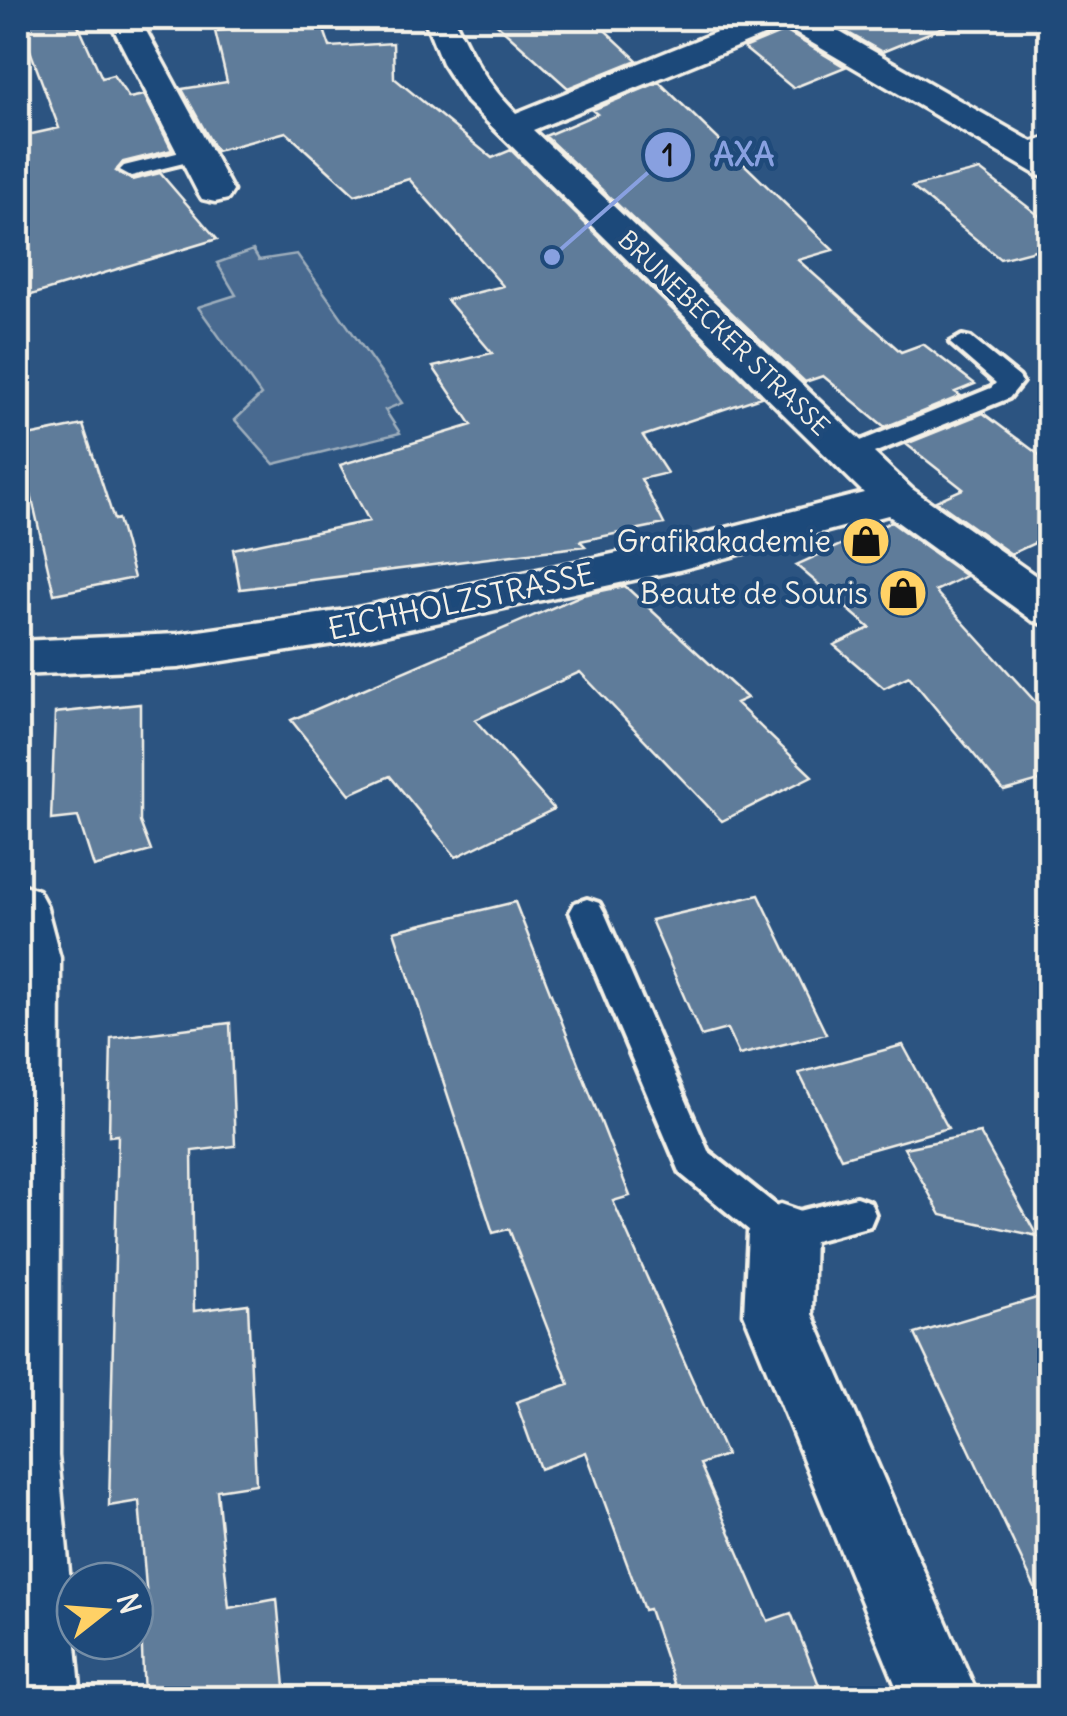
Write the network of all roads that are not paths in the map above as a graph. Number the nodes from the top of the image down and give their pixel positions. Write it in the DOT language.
graph roads {
  1 [pos="123,18"];
  2 [pos="439,18"];
  3 [pos="778,18"];
  4 [pos="793,18"];
  5 [pos="511,127"];
  6 [pos="1040,154"];
  7 [pos="193,155"];
  8 [pos="131,170"];
  9 [pos="215,191"];
  10 [pos="962,343"];
  11 [pos="850,454"];
  12 [pos="896,499"];
  13 [pos="1050,610"];
  14 [pos="18,658"];
  15 [pos="18,905"];
  16 [pos="587,912"];
  17 [pos="856,1214"];
  18 [pos="781,1234"];
  19 [pos="42,1698"];
  20 [pos="940,1698"];
  1 -- 7 [label="street"];
  2 -- 5 [label="street, BRUNEBECKER STRASSE"];
  3 -- 5 [label="street"];
  4 -- 6 [label="street"];
  5 -- 11 [label="street, BRUNEBECKER STRASSE"];
  7 -- 8 [label="lane"];
  7 -- 9 [label="street"];
  10 -- 11 [label="lane"];
  11 -- 12 [label="street, BRUNEBECKER STRASSE"];
  12 -- 13 [label="street, BRUNEBECKER STRASSE"];
  12 -- 14 [label="street, EICHHOLZSTRASSE"];
  15 -- 19 [label="street"];
  16 -- 18 [label="lane"];
  17 -- 18 [label="lane"];
  18 -- 20 [label="street"];
}
